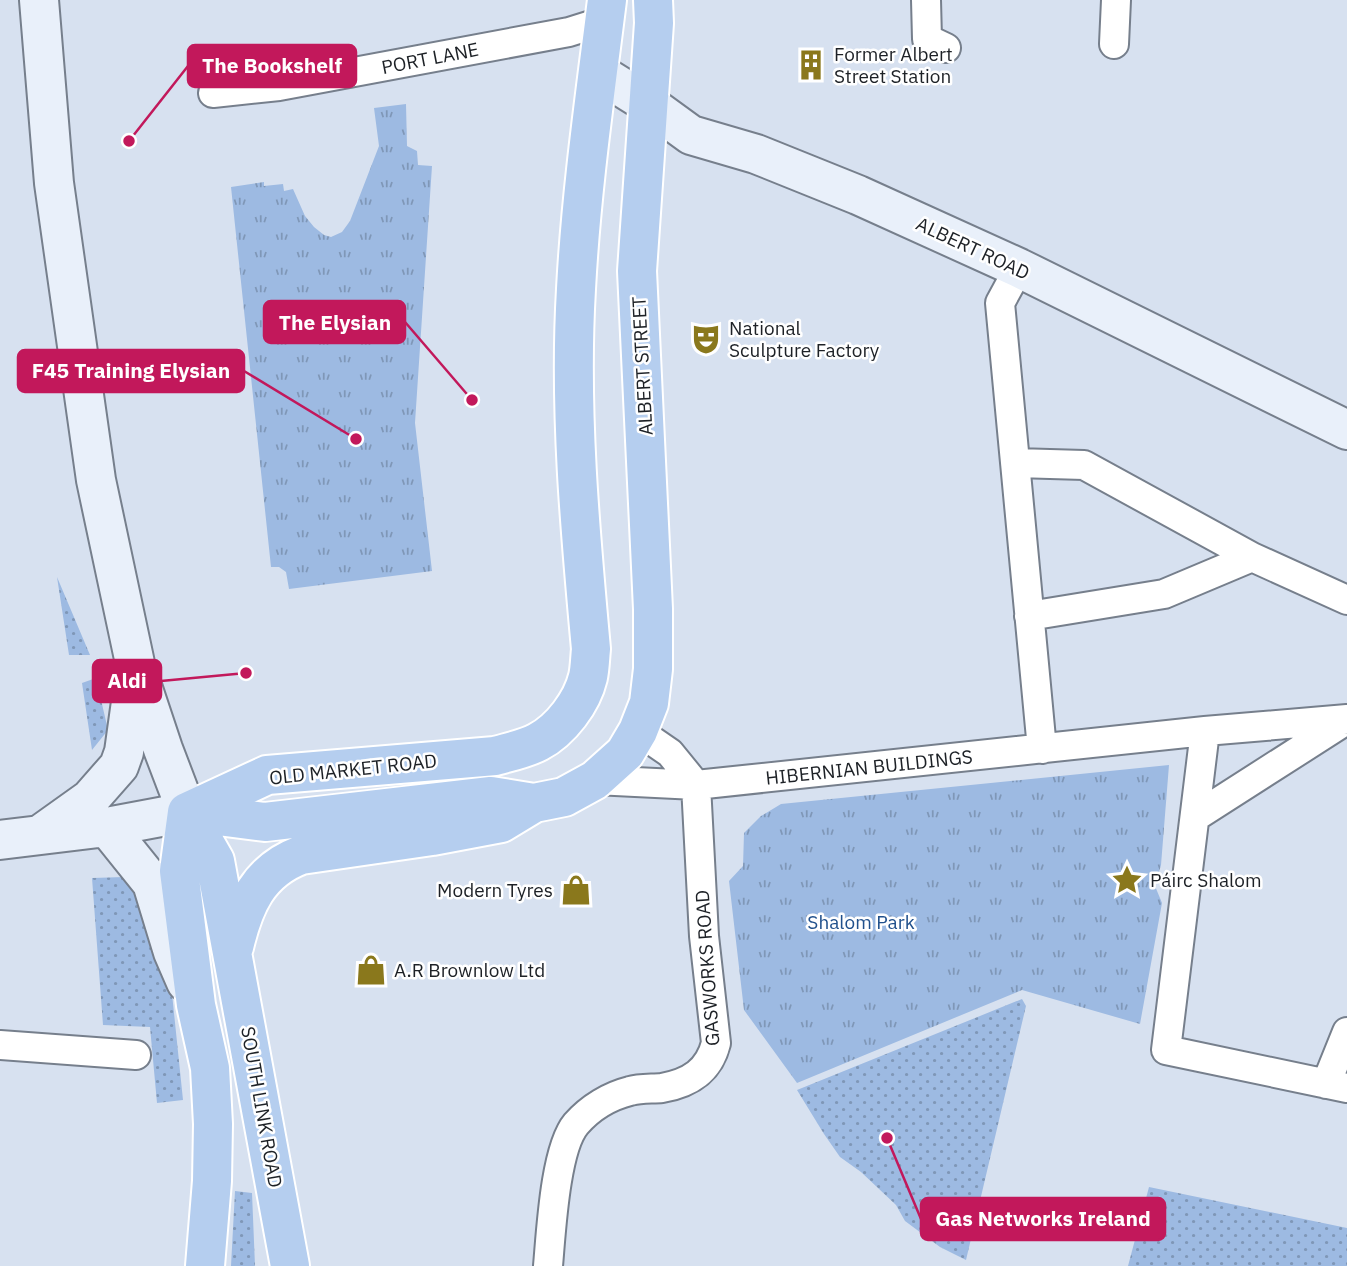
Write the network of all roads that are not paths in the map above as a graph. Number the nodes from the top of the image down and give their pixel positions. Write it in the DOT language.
graph roads {
  1 [pos="39,0"];
  2 [pos="653,0"];
  3 [pos="926,0"];
  4 [pos="1116,0"];
  5 [pos="606,11"];
  6 [pos="1114,44"];
  7 [pos="946,48"];
  8 [pos="598,73"];
  9 [pos="213,93"];
  10 [pos="648,103"];
  11 [pos="1019,268"];
  12 [pos="1347,430"];
  13 [pos="1015,463"];
  14 [pos="1252,557"];
  15 [pos="1347,600"];
  16 [pos="1029,615"];
  17 [pos="136,668"];
  18 [pos="1347,719"];
  19 [pos="638,731"];
  20 [pos="1205,731"];
  21 [pos="1042,749"];
  22 [pos="595,780"];
  23 [pos="696,785"];
  24 [pos="534,803"];
  25 [pos="187,812"];
  26 [pos="1195,817"];
  27 [pos="107,827"];
  28 [pos="37,836"];
  29 [pos="0,840"];
  30 [pos="233,949"];
  31 [pos="196,1005"];
  32 [pos="1347,1032"];
  33 [pos="0,1045"];
  34 [pos="136,1055"];
  35 [pos="1336,1086"];
  36 [pos="205,1266"];
  37 [pos="290,1266"];
  38 [pos="548,1266"];
  1 -- 17 [label="street"];
  2 -- 10 [label="highway, ALBERT STREET"];
  3 -- 7 [label="street"];
  4 -- 6 [label="street"];
  5 -- 8 [label="highway"];
  5 -- 9 [label="street, PORT LANE"];
  8 -- 10 [label="street, ALBERT ROAD"];
  8 -- 25 [label="highway, OLD MARKET ROAD"];
  10 -- 11 [label="street, ALBERT ROAD"];
  10 -- 19 [label="highway, ALBERT STREET"];
  11 -- 12 [label="street, ALBERT ROAD"];
  11 -- 13 [label="street"];
  13 -- 14 [label="street"];
  13 -- 16 [label="street"];
  14 -- 15 [label="street"];
  14 -- 16 [label="street"];
  16 -- 21 [label="street"];
  17 -- 25 [label="street"];
  17 -- 28 [label="street"];
  18 -- 20 [label="street, HIBERNIAN BUILDINGS"];
  18 -- 26 [label="street"];
  19 -- 22 [label="highway"];
  19 -- 23 [label="street"];
  20 -- 21 [label="street, HIBERNIAN BUILDINGS"];
  20 -- 26 [label="street"];
  21 -- 23 [label="street, HIBERNIAN BUILDINGS"];
  22 -- 23 [label="street, HIBERNIAN BUILDINGS"];
  22 -- 24 [label="highway"];
  23 -- 38 [label="street, GASWORKS ROAD"];
  24 -- 25 [label="highway"];
  24 -- 30 [label="highway"];
  25 -- 27 [label="street"];
  25 -- 30 [label="highway, SOUTH LINK ROAD"];
  25 -- 31 [label="highway"];
  26 -- 35 [label="street"];
  27 -- 28 [label="street"];
  27 -- 31 [label="street"];
  28 -- 29 [label="street"];
  30 -- 37 [label="highway, SOUTH LINK ROAD"];
  31 -- 36 [label="highway"];
  32 -- 35 [label="street"];
  33 -- 34 [label="street"];
}
